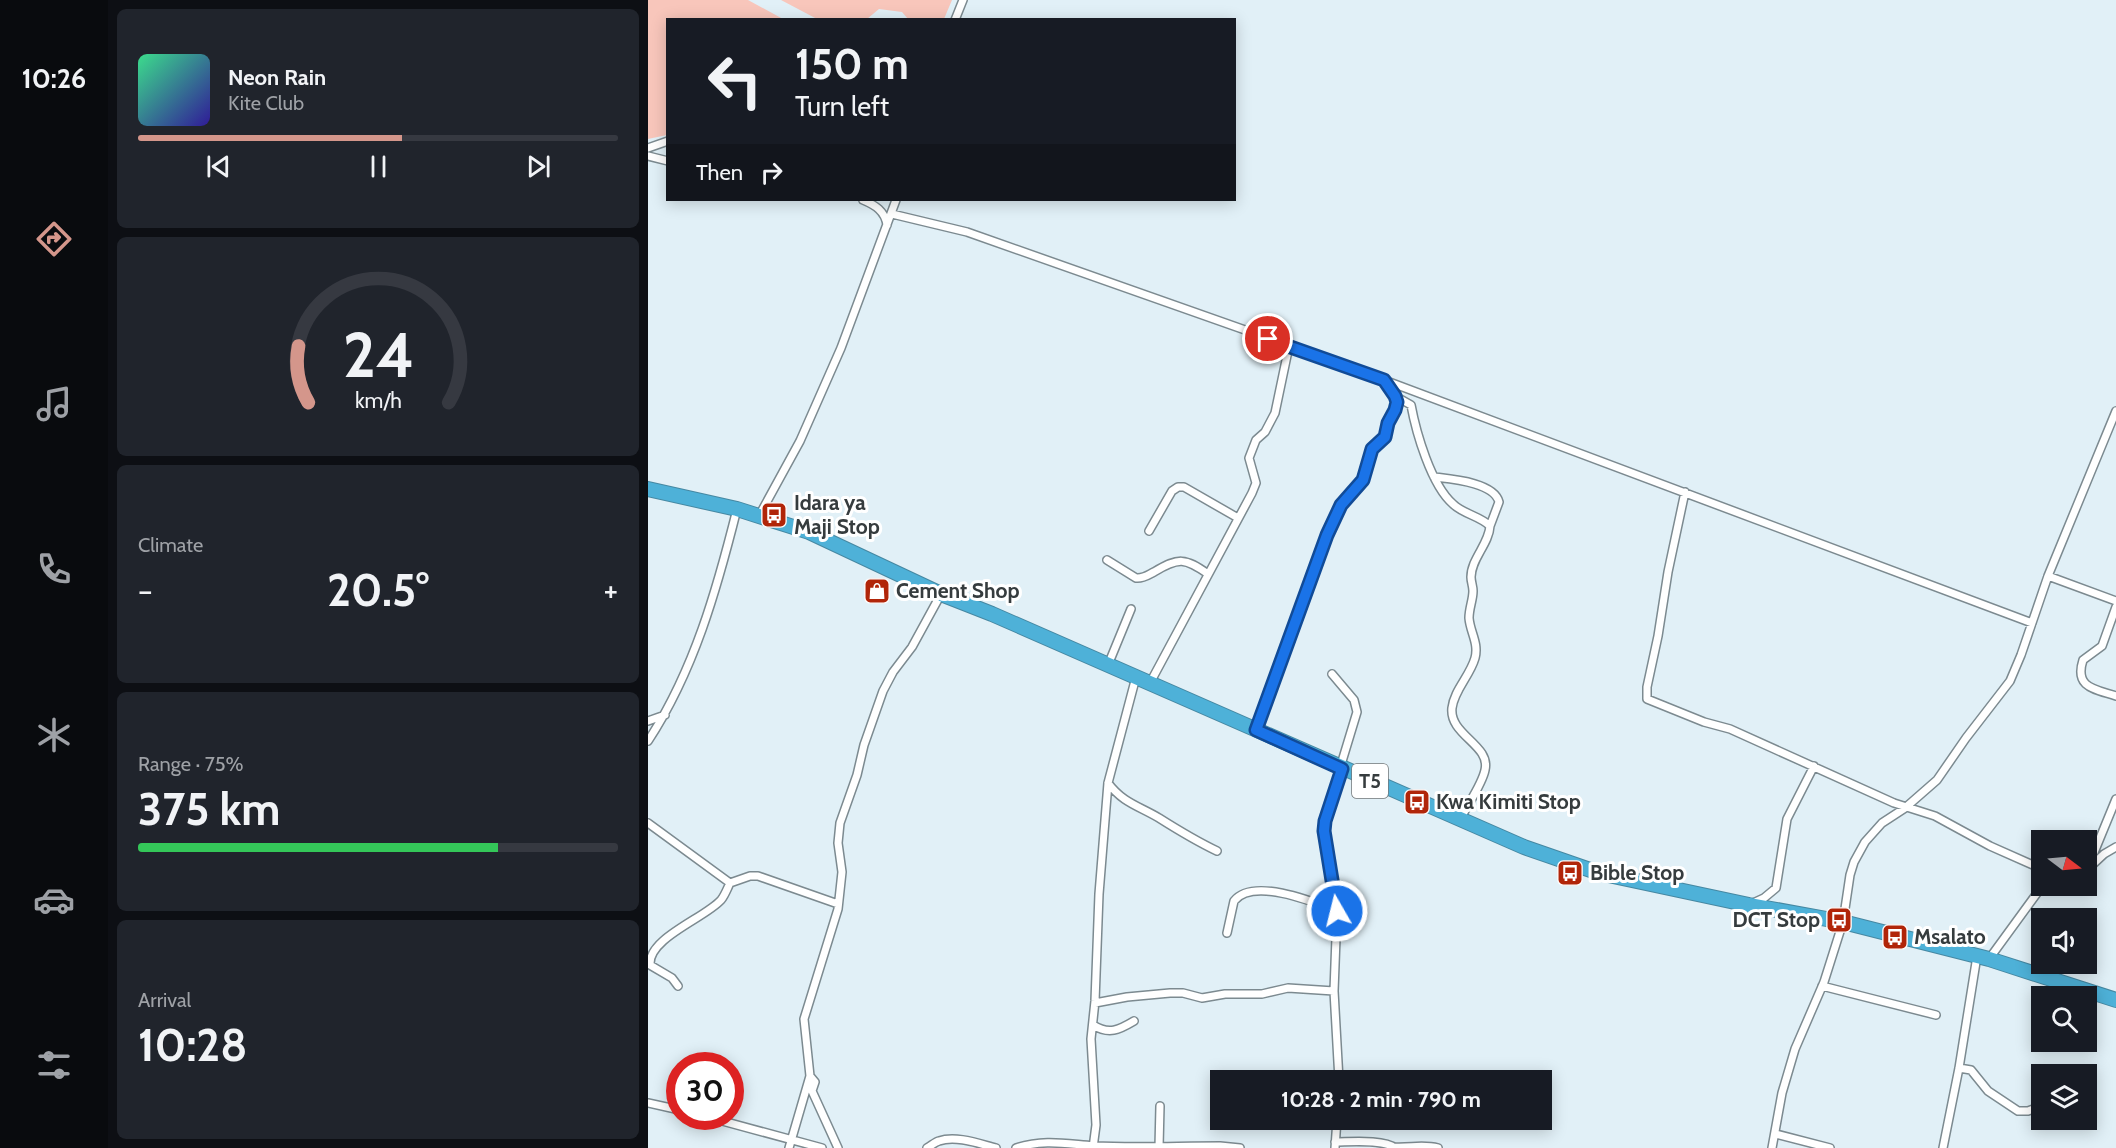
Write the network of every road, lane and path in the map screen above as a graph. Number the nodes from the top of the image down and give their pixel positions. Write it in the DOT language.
graph roads {
  1 [pos="963,0"];
  2 [pos="957,18"];
  3 [pos="666,142"];
  4 [pos="648,148"];
  5 [pos="648,156"];
  6 [pos="666,160"];
  7 [pos="865,201"];
  8 [pos="896,201"];
  9 [pos="892,214"];
  10 [pos="887,227"];
  11 [pos="1289,346"];
  12 [pos="1384,380"];
  13 [pos="1395,396"];
  14 [pos="2116,411"];
  15 [pos="1434,477"];
  16 [pos="648,489"];
  17 [pos="1685,492"];
  18 [pos="737,509"];
  19 [pos="759,516"];
  20 [pos="1238,518"];
  21 [pos="1490,526"];
  22 [pos="1149,531"];
  23 [pos="1107,560"];
  24 [pos="1208,574"];
  25 [pos="2048,576"];
  26 [pos="941,594"];
  27 [pos="2116,601"];
  28 [pos="2116,607"];
  29 [pos="1131,609"];
  30 [pos="2032,623"];
  31 [pos="1108,665"];
  32 [pos="1332,674"];
  33 [pos="1136,677"];
  34 [pos="1150,683"];
  35 [pos="2116,696"];
  36 [pos="666,715"];
  37 [pos="648,721"];
  38 [pos="1256,730"];
  39 [pos="648,741"];
  40 [pos="1814,766"];
  41 [pos="1341,768"];
  42 [pos="1108,783"];
  43 [pos="2116,799"];
  44 [pos="1905,808"];
  45 [pos="1460,820"];
  46 [pos="648,822"];
  47 [pos="2097,847"];
  48 [pos="2116,847"];
  49 [pos="1217,851"];
  50 [pos="2097,861"];
  51 [pos="2031,864"];
  52 [pos="730,883"];
  53 [pos="2034,896"];
  54 [pos="837,904"];
  55 [pos="1749,905"];
  56 [pos="1337,911"];
  57 [pos="1844,922"];
  58 [pos="1227,933"];
  59 [pos="1983,957"];
  60 [pos="648,964"];
  61 [pos="678,986"];
  62 [pos="1822,986"];
  63 [pos="1334,991"];
  64 [pos="2116,1000"];
  65 [pos="1095,1003"];
  66 [pos="1936,1015"];
  67 [pos="1134,1021"];
  68 [pos="1093,1025"];
  69 [pos="1959,1068"];
  70 [pos="1338,1070"];
  71 [pos="810,1076"];
  72 [pos="648,1103"];
  73 [pos="1160,1106"];
  74 [pos="666,1107"];
  75 [pos="2031,1110"];
  76 [pos="744,1126"];
  77 [pos="1336,1130"];
  78 [pos="1776,1134"];
  79 [pos="792,1139"];
  80 [pos="1335,1145"];
  81 [pos="1093,1147"];
  82 [pos="1159,1147"];
  83 [pos="1178,1147"];
  84 [pos="1395,1147"];
  85 [pos="789,1148"];
  86 [pos="822,1148"];
  87 [pos="838,1148"];
  88 [pos="927,1148"];
  89 [pos="996,1148"];
  90 [pos="1016,1148"];
  91 [pos="1240,1148"];
  92 [pos="1438,1148"];
  93 [pos="1772,1148"];
  94 [pos="1830,1148"];
  95 [pos="1943,1148"];
  1 -- 2 [label="street"];
  3 -- 4 [label="street"];
  5 -- 6 [label="street"];
  7 -- 10 [label="street"];
  8 -- 9 [label="street"];
  9 -- 10 [label="street"];
  9 -- 11 [label="street"];
  10 -- 19 [label="street"];
  11 -- 12 [label="street"];
  11 -- 20 [label="street"];
  12 -- 13 [label="street"];
  12 -- 17 [label="street"];
  13 -- 15 [label="street"];
  13 -- 38 [label="street"];
  14 -- 25 [label="street"];
  15 -- 21 [label="street"];
  15 -- 21 [label="street"];
  16 -- 18 [label="highway, T5"];
  17 -- 30 [label="street"];
  17 -- 40 [label="street"];
  18 -- 19 [label="highway, T5"];
  18 -- 36 [label="street"];
  19 -- 26 [label="highway, T5"];
  20 -- 22 [label="street"];
  20 -- 24 [label="street"];
  21 -- 45 [label="street"];
  23 -- 24 [label="street"];
  24 -- 34 [label="street"];
  25 -- 27 [label="street"];
  25 -- 30 [label="street"];
  26 -- 31 [label="highway, T5"];
  26 -- 54 [label="street"];
  28 -- 35 [label="street"];
  29 -- 31 [label="street"];
  30 -- 44 [label="street"];
  31 -- 33 [label="highway, T5"];
  32 -- 41 [label="street"];
  33 -- 34 [label="highway, T5"];
  33 -- 42 [label="street"];
  34 -- 38 [label="highway, T5"];
  36 -- 37 [label="street"];
  36 -- 39 [label="street"];
  38 -- 41 [label="highway, T5"];
  40 -- 44 [label="street"];
  40 -- 55 [label="street"];
  41 -- 45 [label="highway, T5"];
  41 -- 56 [label="street"];
  42 -- 49 [label="street"];
  42 -- 65 [label="street"];
  43 -- 47 [label="street"];
  44 -- 51 [label="street"];
  44 -- 57 [label="street"];
  45 -- 55 [label="highway, T5"];
  46 -- 52 [label="street"];
  48 -- 50 [label="street"];
  52 -- 54 [label="street"];
  52 -- 60 [label="street"];
  53 -- 59 [label="street"];
  54 -- 71 [label="street"];
  55 -- 57 [label="highway, T5"];
  56 -- 58 [label="street"];
  56 -- 63 [label="street"];
  57 -- 59 [label="highway, T5"];
  57 -- 62 [label="street"];
  59 -- 64 [label="highway, T5"];
  59 -- 69 [label="street"];
  60 -- 61 [label="street"];
  62 -- 66 [label="street"];
  62 -- 78 [label="street"];
  63 -- 65 [label="street"];
  63 -- 70 [label="street"];
  65 -- 68 [label="street"];
  67 -- 68 [label="street"];
  68 -- 81 [label="street"];
  69 -- 75 [label="street"];
  69 -- 95 [label="street"];
  71 -- 79 [label="street"];
  71 -- 87 [label="street"];
  72 -- 74 [label="street"];
  73 -- 82 [label="street"];
  76 -- 79 [label="street"];
  77 -- 80 [label="street"];
  78 -- 93 [label="street"];
  78 -- 94 [label="street"];
  79 -- 85 [label="street"];
  79 -- 86 [label="street"];
  80 -- 84 [label="street"];
  81 -- 82 [label="street"];
  81 -- 90 [label="street"];
  82 -- 83 [label="street"];
  83 -- 91 [label="street"];
  84 -- 92 [label="street"];
  88 -- 89 [label="street"];
}
